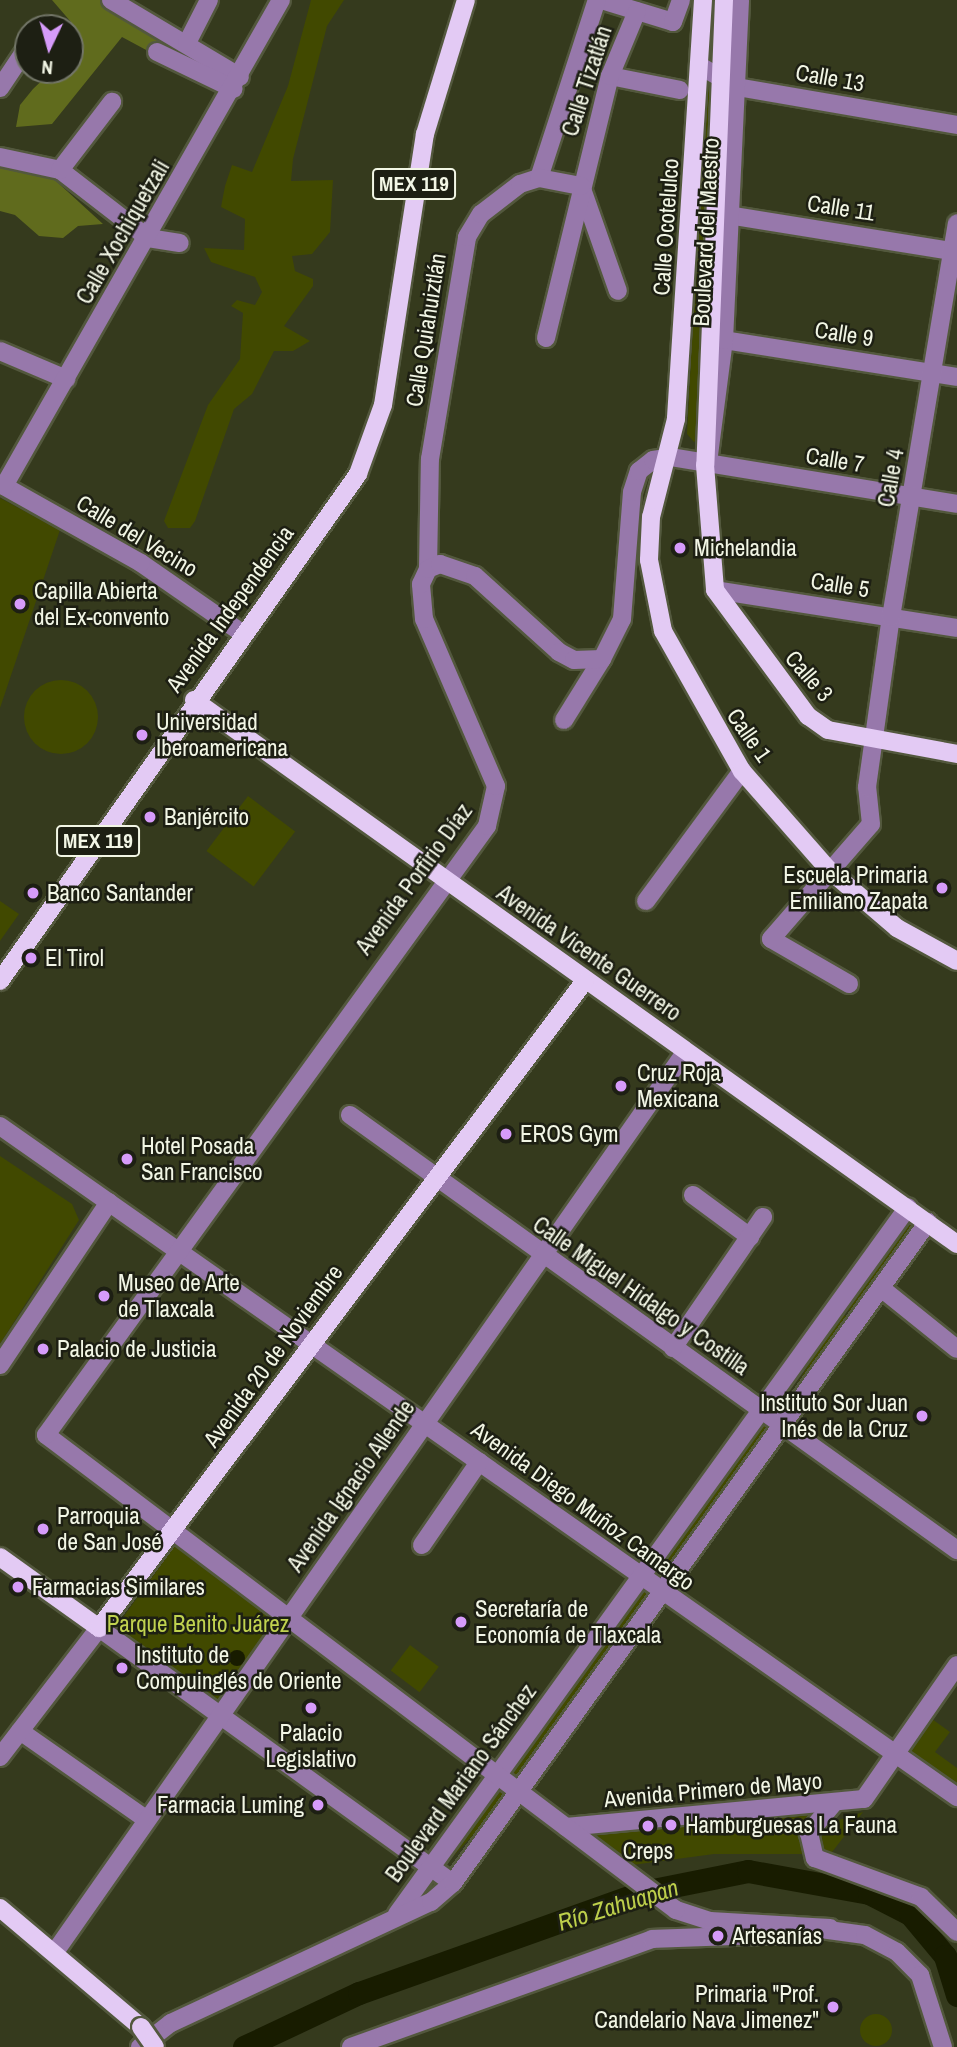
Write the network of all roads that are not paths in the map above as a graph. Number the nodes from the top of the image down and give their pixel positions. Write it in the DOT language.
graph roads {
  1 [pos="209,0"];
  2 [pos="281,0"];
  3 [pos="455,0"];
  4 [pos="466,0"];
  5 [pos="599,0"];
  6 [pos="681,0"];
  7 [pos="703,0"];
  8 [pos="723,0"];
  9 [pos="740,0"];
  10 [pos="121,2"];
  11 [pos="637,11"];
  12 [pos="187,43"];
  13 [pos="157,52"];
  14 [pos="700,66"];
  15 [pos="14,68"];
  16 [pos="610,76"];
  17 [pos="237,83"];
  18 [pos="729,84"];
  19 [pos="0,89"];
  20 [pos="680,90"];
  21 [pos="112,102"];
  22 [pos="957,125"];
  23 [pos="0,157"];
  24 [pos="60,170"];
  25 [pos="694,177"];
  26 [pos="539,178"];
  27 [pos="718,183"];
  28 [pos="581,186"];
  29 [pos="725,214"];
  30 [pos="957,224"];
  31 [pos="148,238"];
  32 [pos="180,243"];
  33 [pos="955,252"];
  34 [pos="618,291"];
  35 [pos="545,338"];
  36 [pos="724,340"];
  37 [pos="0,351"];
  38 [pos="933,373"];
  39 [pos="957,377"];
  40 [pos="66,379"];
  41 [pos="373,434"];
  42 [pos="671,457"];
  43 [pos="705,465"];
  44 [pos="4,486"];
  45 [pos="914,497"];
  46 [pos="957,504"];
  47 [pos="428,569"];
  48 [pos="713,582"];
  49 [pos="891,617"];
  50 [pos="957,628"];
  51 [pos="242,633"];
  52 [pos="602,659"];
  53 [pos="194,700"];
  54 [pos="564,720"];
  55 [pos="875,740"];
  56 [pos="957,754"];
  57 [pos="742,771"];
  58 [pos="828,869"];
  59 [pos="443,880"];
  60 [pos="646,901"];
  61 [pos="957,961"];
  62 [pos="0,981"];
  63 [pos="584,982"];
  64 [pos="849,984"];
  65 [pos="686,1051"];
  66 [pos="350,1115"];
  67 [pos="0,1126"];
  68 [pos="434,1180"];
  69 [pos="693,1195"];
  70 [pos="109,1202"];
  71 [pos="908,1207"];
  72 [pos="763,1217"];
  73 [pos="928,1222"];
  74 [pos="750,1237"];
  75 [pos="957,1244"];
  76 [pos="183,1251"];
  77 [pos="543,1258"];
  78 [pos="881,1288"];
  79 [pos="836,1305"];
  80 [pos="857,1320"];
  81 [pos="312,1344"];
  82 [pos="673,1348"];
  83 [pos="957,1349"];
  84 [pos="0,1365"];
  85 [pos="759,1409"];
  86 [pos="425,1424"];
  87 [pos="781,1424"];
  88 [pos="46,1435"];
  89 [pos="479,1462"];
  90 [pos="176,1531"];
  91 [pos="422,1545"];
  92 [pos="957,1550"];
  93 [pos="0,1557"];
  94 [pos="641,1578"];
  95 [pos="660,1592"];
  96 [pos="289,1619"];
  97 [pos="99,1628"];
  98 [pos="957,1665"];
  99 [pos="220,1713"];
  100 [pos="20,1731"];
  101 [pos="895,1755"];
  102 [pos="0,1757"];
  103 [pos="495,1776"];
  104 [pos="516,1791"];
  105 [pos="957,1797"];
  106 [pos="833,1804"];
  107 [pos="147,1820"];
  108 [pos="566,1827"];
  109 [pos="431,1867"];
  110 [pos="453,1883"];
  111 [pos="0,1908"];
  112 [pos="397,1914"];
  113 [pos="830,1928"];
  114 [pos="957,1932"];
  115 [pos="57,1949"];
  116 [pos="139,2039"];
  117 [pos="155,2047"];
  118 [pos="351,2047"];
  119 [pos="943,2047"];
  1 -- 12 [label="street"];
  2 -- 17 [label="street, Calle Xochiquetzali"];
  3 -- 41 [label="main road, Avenida Independencia / MEX 119"];
  4 -- 41 [label="main road, Avenida Independencia / MEX 119"];
  5 -- 11 [label="street"];
  5 -- 26 [label="street"];
  6 -- 11 [label="street, Calle Tizatlán"];
  7 -- 14 [label="main road, Calle Ocotelulco"];
  8 -- 18 [label="main road, Boulevard del Maestro"];
  9 -- 18 [label="street, Boulevard del Maestro"];
  10 -- 12 [label="street"];
  11 -- 16 [label="street, Calle Tizatlán"];
  12 -- 17 [label="street"];
  13 -- 17 [label="street"];
  14 -- 18 [label="street, Calle 13"];
  14 -- 25 [label="main road, Calle Ocotelulco"];
  15 -- 19 [label="street"];
  16 -- 20 [label="street"];
  16 -- 28 [label="street, Calle Tizatlán"];
  17 -- 31 [label="street, Calle Xochiquetzali"];
  18 -- 22 [label="street, Calle 13"];
  18 -- 27 [label="main road, Boulevard del Maestro"];
  18 -- 29 [label="street, Boulevard del Maestro"];
  21 -- 24 [label="street"];
  23 -- 24 [label="street"];
  24 -- 31 [label="street"];
  25 -- 27 [label="main road"];
  25 -- 42 [label="main road, Calle Ocotelulco"];
  26 -- 28 [label="street"];
  26 -- 47 [label="street, Calle Quiahuiztlán"];
  27 -- 29 [label="main road, Boulevard del Maestro"];
  28 -- 34 [label="street"];
  28 -- 35 [label="street, Calle Tizatlán"];
  29 -- 33 [label="street, Calle 11"];
  29 -- 36 [label="street, Boulevard del Maestro"];
  29 -- 43 [label="main road, Boulevard del Maestro"];
  30 -- 33 [label="street, Calle 4"];
  31 -- 32 [label="street"];
  31 -- 40 [label="street, Calle Xochiquetzali"];
  33 -- 38 [label="street, Calle 4"];
  36 -- 38 [label="street, Calle 9"];
  36 -- 43 [label="street, Boulevard del Maestro"];
  37 -- 40 [label="street"];
  38 -- 39 [label="street, Calle 9"];
  38 -- 45 [label="street, Calle 4"];
  40 -- 44 [label="street, Calle Xochiquetzali"];
  41 -- 51 [label="main road, Avenida Independencia / MEX 119"];
  42 -- 43 [label="street"];
  42 -- 52 [label="street"];
  42 -- 57 [label="main road, Calle 1"];
  43 -- 45 [label="street, Calle 7"];
  43 -- 48 [label="main road, Boulevard del Maestro"];
  44 -- 51 [label="street, Calle del Vecino"];
  45 -- 46 [label="street, Calle 7"];
  45 -- 49 [label="street, Calle 4"];
  47 -- 52 [label="street"];
  47 -- 59 [label="street, Avenida Porfirio Díaz"];
  48 -- 49 [label="street, Calle 5"];
  48 -- 55 [label="main road, Calle 3"];
  49 -- 50 [label="street, Calle 5"];
  49 -- 55 [label="street, Calle 4"];
  51 -- 53 [label="main road, Avenida Independencia / MEX 119"];
  52 -- 54 [label="street"];
  53 -- 59 [label="main road, Avenida Vicente Guerrero"];
  53 -- 62 [label="main road, Avenida Independencia / MEX 119"];
  55 -- 56 [label="main road, Calle 3"];
  55 -- 58 [label="street, Calle 4"];
  57 -- 58 [label="main road, Calle 1"];
  57 -- 60 [label="street"];
  58 -- 61 [label="main road, Calle 1"];
  58 -- 64 [label="street, Calle 4"];
  59 -- 63 [label="main road, Avenida Vicente Guerrero"];
  59 -- 76 [label="street, Avenida Porfirio Díaz"];
  63 -- 65 [label="main road, Avenida Vicente Guerrero"];
  63 -- 68 [label="main road, Avenida 20 de Noviembre"];
  65 -- 71 [label="main road, Avenida Vicente Guerrero"];
  65 -- 77 [label="street, Avenida Ignacio Allende"];
  66 -- 68 [label="street, Calle Miguel Hidalgo y Costilla"];
  67 -- 70 [label="street, Avenida Diego Muñoz Camargo"];
  68 -- 77 [label="street, Calle Miguel Hidalgo y Costilla"];
  68 -- 81 [label="main road, Avenida 20 de Noviembre"];
  69 -- 74 [label="street"];
  70 -- 76 [label="street, Avenida Diego Muñoz Camargo"];
  70 -- 84 [label="street"];
  71 -- 73 [label="main road, Avenida Vicente Guerrero"];
  71 -- 79 [label="street, Boulevard Mariano Sánchez"];
  72 -- 74 [label="street"];
  73 -- 75 [label="main road, Avenida Vicente Guerrero"];
  73 -- 78 [label="street, Boulevard Mariano Sánchez"];
  74 -- 82 [label="street"];
  76 -- 81 [label="street, Avenida Diego Muñoz Camargo"];
  76 -- 88 [label="street, Avenida Porfirio Díaz"];
  77 -- 82 [label="street, Calle Miguel Hidalgo y Costilla"];
  77 -- 86 [label="street, Avenida Ignacio Allende"];
  78 -- 80 [label="street, Boulevard Mariano Sánchez"];
  78 -- 83 [label="street"];
  79 -- 80 [label="street"];
  79 -- 85 [label="street, Boulevard Mariano Sánchez"];
  80 -- 87 [label="street, Boulevard Mariano Sánchez"];
  81 -- 86 [label="street, Avenida Diego Muñoz Camargo"];
  81 -- 90 [label="main road, Avenida 20 de Noviembre"];
  82 -- 85 [label="street, Calle Miguel Hidalgo y Costilla"];
  85 -- 87 [label="street, Calle Miguel Hidalgo y Costilla"];
  85 -- 94 [label="street, Boulevard Mariano Sánchez"];
  86 -- 89 [label="street, Avenida Diego Muñoz Camargo"];
  86 -- 96 [label="street, Avenida Ignacio Allende"];
  87 -- 92 [label="street, Calle Miguel Hidalgo y Costilla"];
  87 -- 95 [label="street, Boulevard Mariano Sánchez"];
  88 -- 90 [label="street, Avenida Primero de Mayo"];
  89 -- 91 [label="street"];
  89 -- 94 [label="street, Avenida Diego Muñoz Camargo"];
  90 -- 96 [label="street, Avenida Primero de Mayo"];
  90 -- 97 [label="main road, Avenida 20 de Noviembre"];
  93 -- 97 [label="main road"];
  94 -- 95 [label="street, Avenida Diego Muñoz Camargo"];
  94 -- 103 [label="street, Boulevard Mariano Sánchez"];
  95 -- 101 [label="street, Avenida Diego Muñoz Camargo"];
  95 -- 104 [label="street, Boulevard Mariano Sánchez"];
  96 -- 99 [label="street, Avenida Ignacio Allende"];
  96 -- 103 [label="street, Avenida Primero de Mayo"];
  97 -- 99 [label="street"];
  97 -- 100 [label="street, Avenida 20 de Noviembre"];
  98 -- 101 [label="street"];
  99 -- 107 [label="street, Avenida Ignacio Allende"];
  99 -- 109 [label="street"];
  100 -- 102 [label="street, Avenida 20 de Noviembre"];
  100 -- 107 [label="street"];
  101 -- 105 [label="street, Avenida Diego Muñoz Camargo"];
  101 -- 106 [label="street, Avenida Primero de Mayo"];
  103 -- 104 [label="street, Avenida Primero de Mayo"];
  103 -- 109 [label="street, Boulevard Mariano Sánchez"];
  104 -- 108 [label="street, Avenida Primero de Mayo"];
  104 -- 110 [label="street, Boulevard Mariano Sánchez"];
  106 -- 108 [label="street, Avenida Primero de Mayo"];
  106 -- 114 [label="street"];
  107 -- 115 [label="street, Avenida Ignacio Allende"];
  108 -- 113 [label="street, Avenida Primero de Mayo"];
  109 -- 110 [label="street"];
  109 -- 112 [label="street, Boulevard Mariano Sánchez"];
  110 -- 112 [label="street, Boulevard Mariano Sánchez"];
  111 -- 115 [label="main road"];
  112 -- 116 [label="street"];
  113 -- 118 [label="street"];
  113 -- 119 [label="street"];
  115 -- 116 [label="main road"];
  116 -- 117 [label="main road, bridge"];
}
